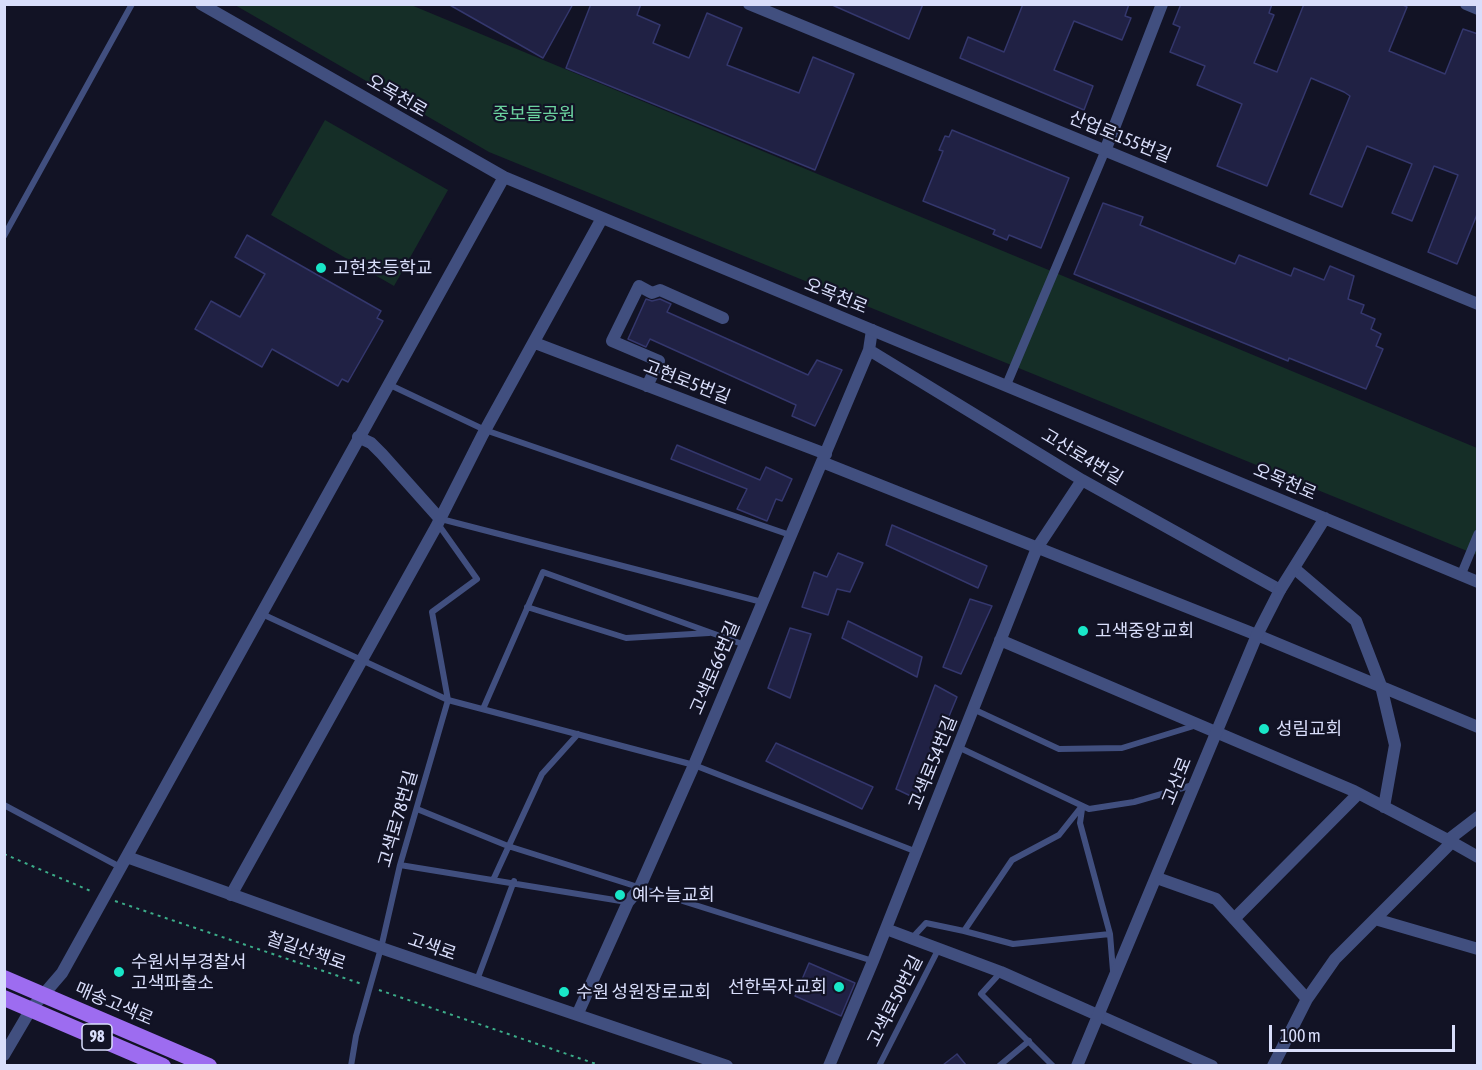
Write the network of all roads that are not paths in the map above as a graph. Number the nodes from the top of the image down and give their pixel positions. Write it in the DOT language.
graph roads {
  1 [pos="132,4"];
  2 [pos="201,4"];
  3 [pos="749,4"];
  4 [pos="1162,4"];
  5 [pos="1466,4"];
  6 [pos="1478,9"];
  7 [pos="1105,151"];
  8 [pos="504,177"];
  9 [pos="601,220"];
  10 [pos="4,236"];
  11 [pos="1478,304"];
  12 [pos="723,318"];
  13 [pos="872,330"];
  14 [pos="535,343"];
  15 [pos="869,350"];
  16 [pos="387,384"];
  17 [pos="1006,386"];
  18 [pos="648,387"];
  19 [pos="485,430"];
  20 [pos="358,437"];
  21 [pos="824,458"];
  22 [pos="1082,480"];
  23 [pos="1324,518"];
  24 [pos="439,522"];
  25 [pos="1478,534"];
  26 [pos="791,535"];
  27 [pos="1037,548"];
  28 [pos="1295,568"];
  29 [pos="1461,575"];
  30 [pos="1478,582"];
  31 [pos="1280,590"];
  32 [pos="762,602"];
  33 [pos="527,607"];
  34 [pos="262,614"];
  35 [pos="712,633"];
  36 [pos="1257,635"];
  37 [pos="1000,640"];
  38 [pos="745,645"];
  39 [pos="361,660"];
  40 [pos="1381,686"];
  41 [pos="448,700"];
  42 [pos="483,709"];
  43 [pos="973,709"];
  44 [pos="1201,724"];
  45 [pos="1478,726"];
  46 [pos="578,734"];
  47 [pos="1216,734"];
  48 [pos="958,747"];
  49 [pos="694,765"];
  50 [pos="1196,784"];
  51 [pos="1359,794"];
  52 [pos="4,805"];
  53 [pos="1082,806"];
  54 [pos="1384,807"];
  55 [pos="417,809"];
  56 [pos="1478,817"];
  57 [pos="1450,841"];
  58 [pos="508,846"];
  59 [pos="917,852"];
  60 [pos="1478,857"];
  61 [pos="124,862"];
  62 [pos="400,865"];
  63 [pos="494,878"];
  64 [pos="1157,878"];
  65 [pos="514,881"];
  66 [pos="639,889"];
  67 [pos="231,895"];
  68 [pos="628,902"];
  69 [pos="1234,919"];
  70 [pos="1375,919"];
  71 [pos="886,929"];
  72 [pos="964,931"];
  73 [pos="1110,934"];
  74 [pos="911,939"];
  75 [pos="381,948"];
  76 [pos="1478,949"];
  77 [pos="938,950"];
  78 [pos="873,961"];
  79 [pos="1001,972"];
  80 [pos="4,978"];
  81 [pos="1114,978"];
  82 [pos="477,981"];
  83 [pos="43,995"];
  84 [pos="4,998"];
  85 [pos="1307,999"];
  86 [pos="31,1009"];
  87 [pos="578,1013"];
  88 [pos="1098,1016"];
  89 [pos="1029,1041"];
  90 [pos="4,1055"];
  91 [pos="163,1065"];
  92 [pos="209,1065"];
  93 [pos="351,1065"];
  94 [pos="728,1065"];
  95 [pos="829,1065"];
  96 [pos="879,1065"];
  97 [pos="999,1065"];
  98 [pos="1053,1065"];
  99 [pos="1077,1065"];
  100 [pos="1212,1065"];
  101 [pos="1273,1065"];
  1 -- 10 [label="lane"];
  2 -- 8 [label="street, 오목천로"];
  3 -- 7 [label="street, 산업로155번길"];
  4 -- 7 [label="street"];
  5 -- 6 [label="street"];
  7 -- 11 [label="street, 산업로155번길"];
  7 -- 17 [label="street"];
  8 -- 9 [label="street, 오목천로"];
  8 -- 16 [label="street"];
  9 -- 13 [label="street, 오목천로"];
  9 -- 14 [label="street"];
  12 -- 18 [label="street"];
  13 -- 15 [label="street, 고색로66번길"];
  13 -- 17 [label="street, 오목천로"];
  14 -- 18 [label="street, 고현로5번길"];
  14 -- 19 [label="street"];
  15 -- 21 [label="street, 고색로66번길"];
  15 -- 22 [label="street, 고산로4번길"];
  16 -- 19 [label="lane"];
  16 -- 20 [label="street"];
  17 -- 23 [label="street, 오목천로"];
  18 -- 21 [label="street, 고현로5번길"];
  19 -- 24 [label="street"];
  19 -- 26 [label="lane"];
  20 -- 24 [label="street"];
  20 -- 34 [label="street"];
  21 -- 26 [label="street, 고색로66번길"];
  21 -- 27 [label="street, 고현로5번길"];
  22 -- 27 [label="street, 고색로54번길"];
  22 -- 31 [label="street, 고산로4번길"];
  23 -- 28 [label="street, 고산로"];
  23 -- 29 [label="street, 오목천로"];
  24 -- 32 [label="lane"];
  24 -- 39 [label="street"];
  24 -- 41 [label="lane"];
  25 -- 29 [label="street"];
  26 -- 32 [label="street, 고색로66번길"];
  27 -- 36 [label="street, 고현로5번길"];
  27 -- 37 [label="street, 고색로54번길"];
  28 -- 31 [label="street, 고산로"];
  28 -- 40 [label="street"];
  29 -- 30 [label="street, 오목천로"];
  31 -- 36 [label="street, 고산로"];
  32 -- 38 [label="street, 고색로66번길"];
  33 -- 35 [label="lane"];
  33 -- 35 [label="lane"];
  33 -- 42 [label="lane"];
  34 -- 39 [label="lane"];
  34 -- 61 [label="street"];
  35 -- 38 [label="lane"];
  36 -- 40 [label="street, 고현로5번길"];
  36 -- 47 [label="street, 고산로"];
  37 -- 43 [label="street, 고색로54번길"];
  37 -- 44 [label="street"];
  38 -- 49 [label="street, 고색로66번길"];
  39 -- 41 [label="lane"];
  39 -- 67 [label="street"];
  40 -- 45 [label="street, 고현로5번길"];
  40 -- 54 [label="street"];
  41 -- 42 [label="lane"];
  41 -- 55 [label="lane, 고색로78번길"];
  42 -- 46 [label="lane"];
  43 -- 44 [label="lane"];
  43 -- 48 [label="street, 고색로54번길"];
  44 -- 47 [label="street"];
  46 -- 49 [label="lane"];
  46 -- 58 [label="lane"];
  47 -- 50 [label="street, 고산로"];
  47 -- 51 [label="street"];
  48 -- 53 [label="lane"];
  48 -- 59 [label="street, 고색로54번길"];
  49 -- 59 [label="lane"];
  49 -- 66 [label="street, 고색로66번길"];
  50 -- 53 [label="lane"];
  50 -- 64 [label="street, 고산로"];
  51 -- 54 [label="street"];
  51 -- 69 [label="street"];
  52 -- 61 [label="lane"];
  53 -- 72 [label="lane"];
  53 -- 73 [label="lane"];
  54 -- 57 [label="street"];
  55 -- 58 [label="lane"];
  55 -- 62 [label="lane, 고색로78번길"];
  56 -- 57 [label="street"];
  57 -- 60 [label="street"];
  57 -- 70 [label="street"];
  58 -- 63 [label="lane"];
  58 -- 66 [label="lane"];
  59 -- 71 [label="street, 고색로54번길"];
  61 -- 67 [label="street, 고색로"];
  61 -- 83 [label="street"];
  62 -- 63 [label="lane"];
  62 -- 75 [label="lane, 고색로78번길"];
  63 -- 65 [label="lane"];
  64 -- 69 [label="street"];
  64 -- 81 [label="street, 고산로"];
  65 -- 68 [label="lane"];
  65 -- 82 [label="lane"];
  66 -- 68 [label="street, 고색로66번길"];
  66 -- 78 [label="lane"];
  67 -- 75 [label="street, 고색로"];
  68 -- 87 [label="street, 고색로66번길"];
  69 -- 85 [label="street"];
  70 -- 76 [label="street"];
  70 -- 85 [label="street"];
  71 -- 74 [label="street"];
  71 -- 78 [label="street, 고색로54번길"];
  72 -- 73 [label="lane"];
  72 -- 74 [label="lane"];
  73 -- 81 [label="lane"];
  74 -- 77 [label="street"];
  75 -- 82 [label="street, 고색로"];
  75 -- 93 [label="lane, 고색로78번길"];
  77 -- 79 [label="street"];
  77 -- 96 [label="lane, 고색로50번길"];
  78 -- 95 [label="street, 고색로54번길"];
  79 -- 88 [label="street"];
  79 -- 89 [label="lane"];
  80 -- 83 [label="main road, 매송고색로"];
  81 -- 88 [label="street, 고산로"];
  82 -- 87 [label="street, 고색로"];
  83 -- 86 [label="street"];
  83 -- 92 [label="main road, 매송고색로"];
  84 -- 86 [label="main road, 매송고색로 / 98"];
  85 -- 101 [label="street"];
  86 -- 90 [label="street"];
  86 -- 91 [label="main road, 매송고색로 / 98"];
  87 -- 94 [label="street, 고색로"];
  88 -- 99 [label="street, 고산로"];
  88 -- 100 [label="street"];
  89 -- 97 [label="lane"];
  89 -- 98 [label="lane"];
}
